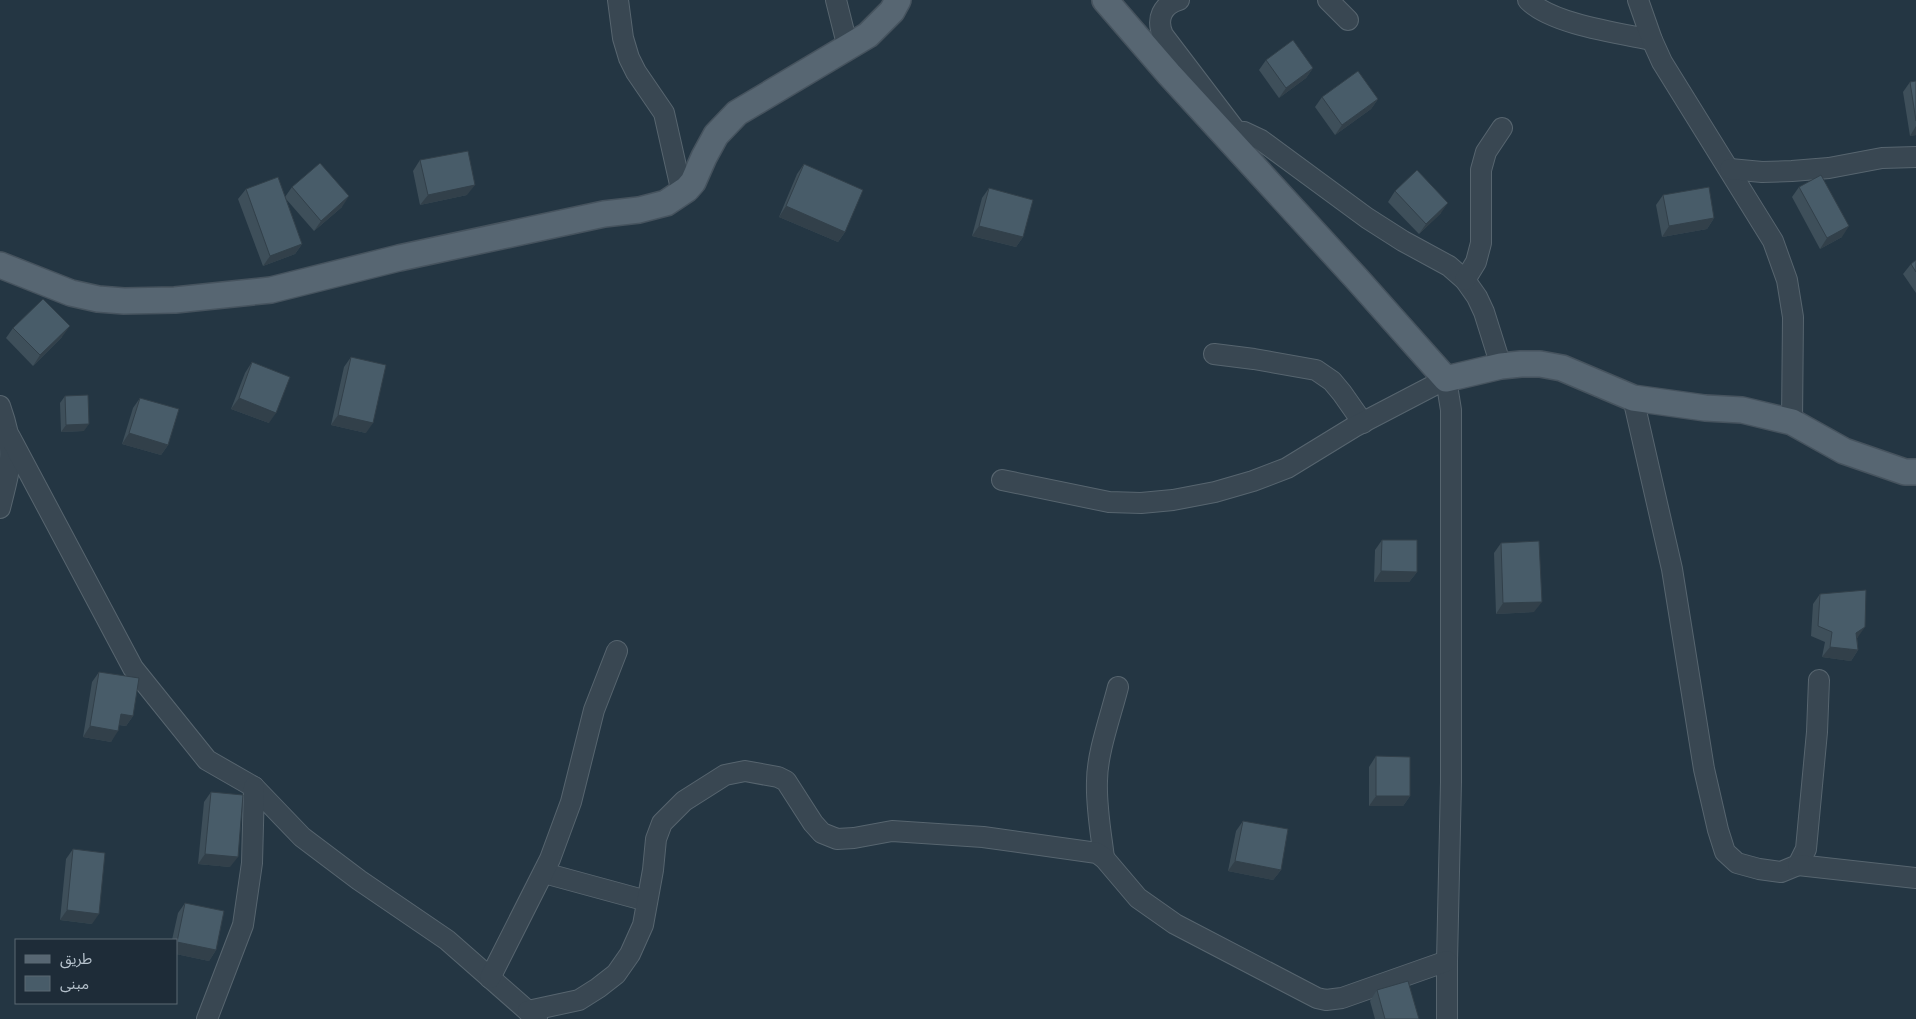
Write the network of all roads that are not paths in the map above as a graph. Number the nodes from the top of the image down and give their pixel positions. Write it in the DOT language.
graph roads {
  1 [pos="618,0"];
  2 [pos="836,0"];
  3 [pos="898,0"];
  4 [pos="1105,0"];
  5 [pos="1179,0"];
  6 [pos="1328,0"];
  7 [pos="1528,0"];
  8 [pos="1638,0"];
  9 [pos="1348,20"];
  10 [pos="1652,40"];
  11 [pos="848,48"];
  12 [pos="1502,128"];
  13 [pos="1229,131"];
  14 [pos="1916,157"];
  15 [pos="1730,169"];
  16 [pos="682,193"];
  17 [pos="6,275"];
  18 [pos="1465,280"];
  19 [pos="1214,354"];
  20 [pos="1501,366"];
  21 [pos="1446,379"];
  22 [pos="1633,398"];
  23 [pos="0,406"];
  24 [pos="1792,422"];
  25 [pos="1363,423"];
  26 [pos="5,437"];
  27 [pos="1916,472"];
  28 [pos="1002,480"];
  29 [pos="0,508"];
  30 [pos="617,651"];
  31 [pos="1819,680"];
  32 [pos="1118,687"];
  33 [pos="254,787"];
  34 [pos="1104,858"];
  35 [pos="1798,865"];
  36 [pos="544,873"];
  37 [pos="1916,878"];
  38 [pos="647,901"];
  39 [pos="1447,961"];
  40 [pos="490,978"];
  41 [pos="533,1015"];
  42 [pos="208,1019"];
  43 [pos="1447,1019"];
  1 -- 16 [label="street"];
  2 -- 11 [label="street"];
  3 -- 11 [label="main road"];
  4 -- 13 [label="main road"];
  5 -- 13 [label="street"];
  6 -- 9 [label="street"];
  7 -- 10 [label="street"];
  8 -- 10 [label="street"];
  10 -- 15 [label="street"];
  11 -- 16 [label="main road"];
  12 -- 18 [label="street"];
  13 -- 18 [label="street"];
  13 -- 21 [label="main road"];
  14 -- 15 [label="street"];
  15 -- 24 [label="street"];
  16 -- 17 [label="main road"];
  18 -- 20 [label="street"];
  19 -- 25 [label="street"];
  20 -- 21 [label="main road"];
  20 -- 22 [label="main road"];
  21 -- 25 [label="street"];
  21 -- 39 [label="street"];
  22 -- 24 [label="main road"];
  22 -- 35 [label="street"];
  23 -- 26 [label="street"];
  24 -- 27 [label="main road"];
  25 -- 28 [label="street"];
  26 -- 29 [label="street"];
  26 -- 33 [label="street"];
  30 -- 36 [label="street"];
  31 -- 35 [label="street"];
  32 -- 34 [label="street"];
  33 -- 40 [label="street"];
  33 -- 42 [label="street"];
  34 -- 38 [label="street"];
  34 -- 39 [label="street"];
  35 -- 37 [label="street"];
  36 -- 38 [label="street"];
  36 -- 40 [label="street"];
  38 -- 41 [label="street"];
  39 -- 43 [label="street"];
  40 -- 41 [label="street"];
}
